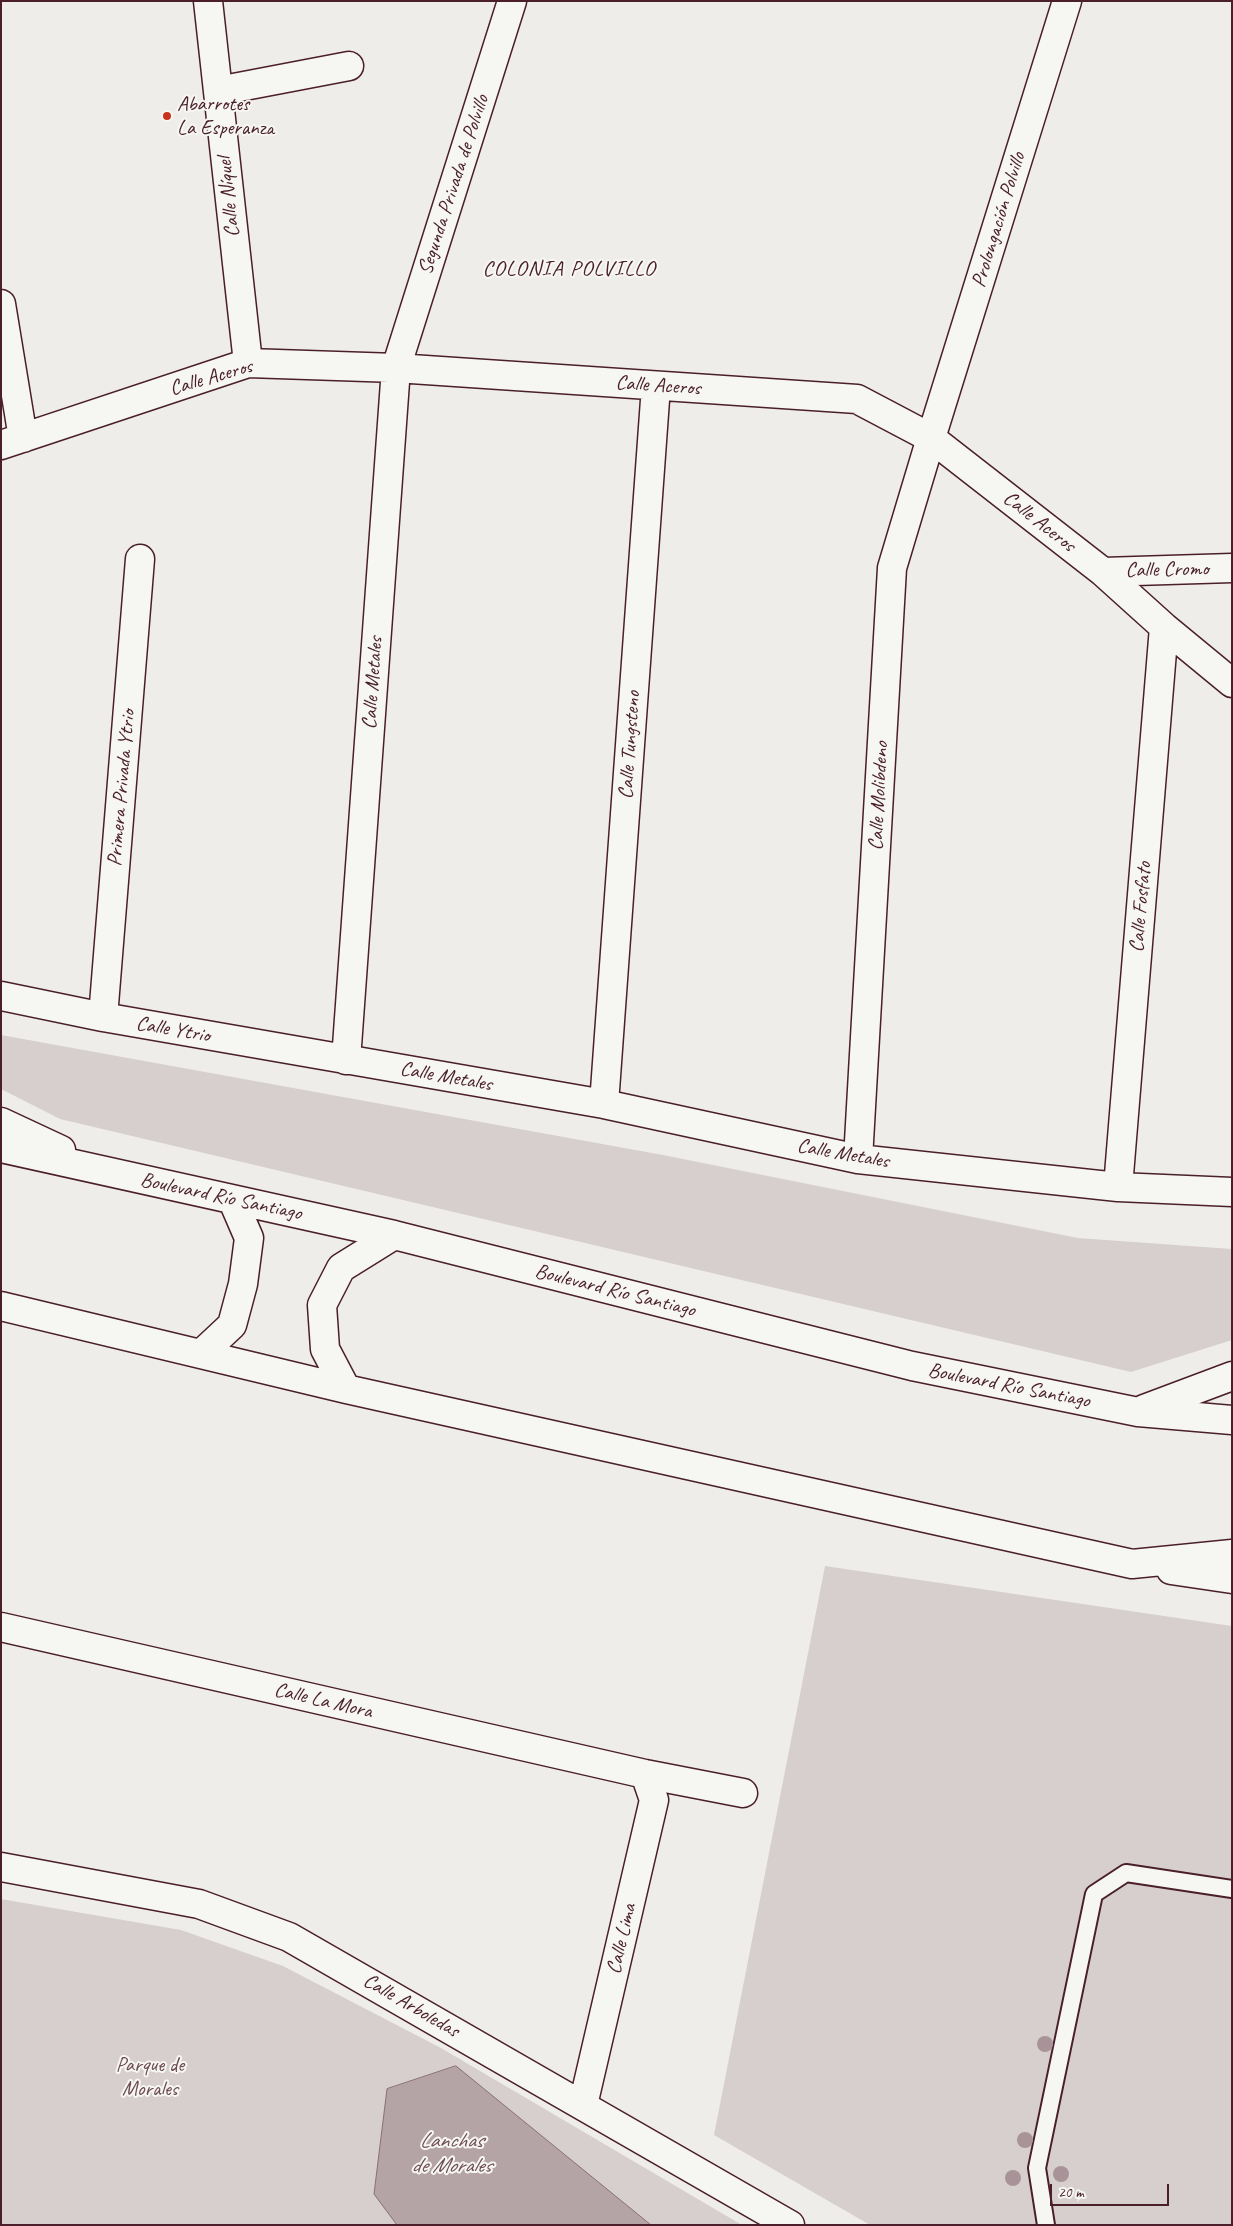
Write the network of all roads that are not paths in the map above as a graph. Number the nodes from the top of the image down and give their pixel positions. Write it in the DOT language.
graph roads {
  1 [pos="208,1"];
  2 [pos="512,1"];
  3 [pos="1067,1"];
  4 [pos="349,66"];
  5 [pos="218,91"];
  6 [pos="1,304"];
  7 [pos="248,363"];
  8 [pos="396,368"];
  9 [pos="656,386"];
  10 [pos="931,438"];
  11 [pos="12,442"];
  12 [pos="140,558"];
  13 [pos="1232,568"];
  14 [pos="1103,572"];
  15 [pos="1164,627"];
  16 [pos="1232,683"];
  17 [pos="1,996"];
  18 [pos="103,1017"];
  19 [pos="346,1060"];
  20 [pos="604,1104"];
  21 [pos="1,1122"];
  22 [pos="1,1148"];
  23 [pos="858,1159"];
  24 [pos="110,1173"];
  25 [pos="1118,1187"];
  26 [pos="1232,1192"];
  27 [pos="233,1200"];
  28 [pos="394,1235"];
  29 [pos="1,1306"];
  30 [pos="201,1354"];
  31 [pos="1232,1376"];
  32 [pos="346,1389"];
  33 [pos="1138,1412"];
  34 [pos="1232,1420"];
  35 [pos="1232,1554"];
  36 [pos="1132,1564"];
  37 [pos="1232,1579"];
  38 [pos="1,1627"];
  39 [pos="645,1774"];
  40 [pos="743,1792"];
  41 [pos="1,1867"];
  42 [pos="1232,1889"];
  43 [pos="583,2105"];
  44 [pos="790,2225"];
  45 [pos="1046,2225"];
  1 -- 5 [label="street, Calle Níquel"];
  2 -- 8 [label="street, Segunda Privada de Polvillo"];
  3 -- 10 [label="street, Prolongación Polvillo"];
  4 -- 5 [label="street"];
  5 -- 7 [label="street, Calle Níquel"];
  6 -- 11 [label="street"];
  7 -- 8 [label="street, Calle Aceros"];
  7 -- 11 [label="street, Calle Aceros"];
  8 -- 9 [label="street, Calle Aceros"];
  8 -- 19 [label="street, Calle Metales"];
  9 -- 10 [label="street, Calle Aceros"];
  9 -- 20 [label="street, Calle Tungsteno"];
  10 -- 14 [label="street, Calle Aceros"];
  10 -- 23 [label="street, Calle Molibdeno"];
  12 -- 18 [label="street, Primera Privada Ytrio"];
  13 -- 14 [label="street, Calle Cromo"];
  14 -- 15 [label="street, Calle Aceros"];
  15 -- 16 [label="street, Calle Aceros"];
  15 -- 25 [label="street, Calle Fosfato"];
  17 -- 18 [label="street, Calle Ytrio"];
  18 -- 19 [label="street, Calle Ytrio"];
  19 -- 20 [label="street, Calle Metales"];
  20 -- 23 [label="street, Calle Metales"];
  21 -- 24 [label="street"];
  22 -- 24 [label="street, Boulevard Río Santiago"];
  23 -- 25 [label="street, Calle Metales"];
  24 -- 27 [label="street, Boulevard Río Santiago"];
  25 -- 26 [label="street, Calle Metales"];
  27 -- 28 [label="street, Boulevard Río Santiago"];
  27 -- 30 [label="street"];
  28 -- 32 [label="street"];
  28 -- 33 [label="street, Boulevard Río Santiago"];
  29 -- 30 [label="street"];
  30 -- 32 [label="street"];
  31 -- 33 [label="street"];
  32 -- 36 [label="street"];
  33 -- 34 [label="street, Boulevard Río Santiago"];
  35 -- 36 [label="street"];
  36 -- 37 [label="street"];
  38 -- 39 [label="street, Calle La Mora"];
  39 -- 40 [label="street, Calle La Mora"];
  39 -- 43 [label="street, Calle Lima"];
  41 -- 43 [label="street, Calle Arboledas"];
  42 -- 45 [label="lane"];
  43 -- 44 [label="street, Calle Arboledas"];
}
